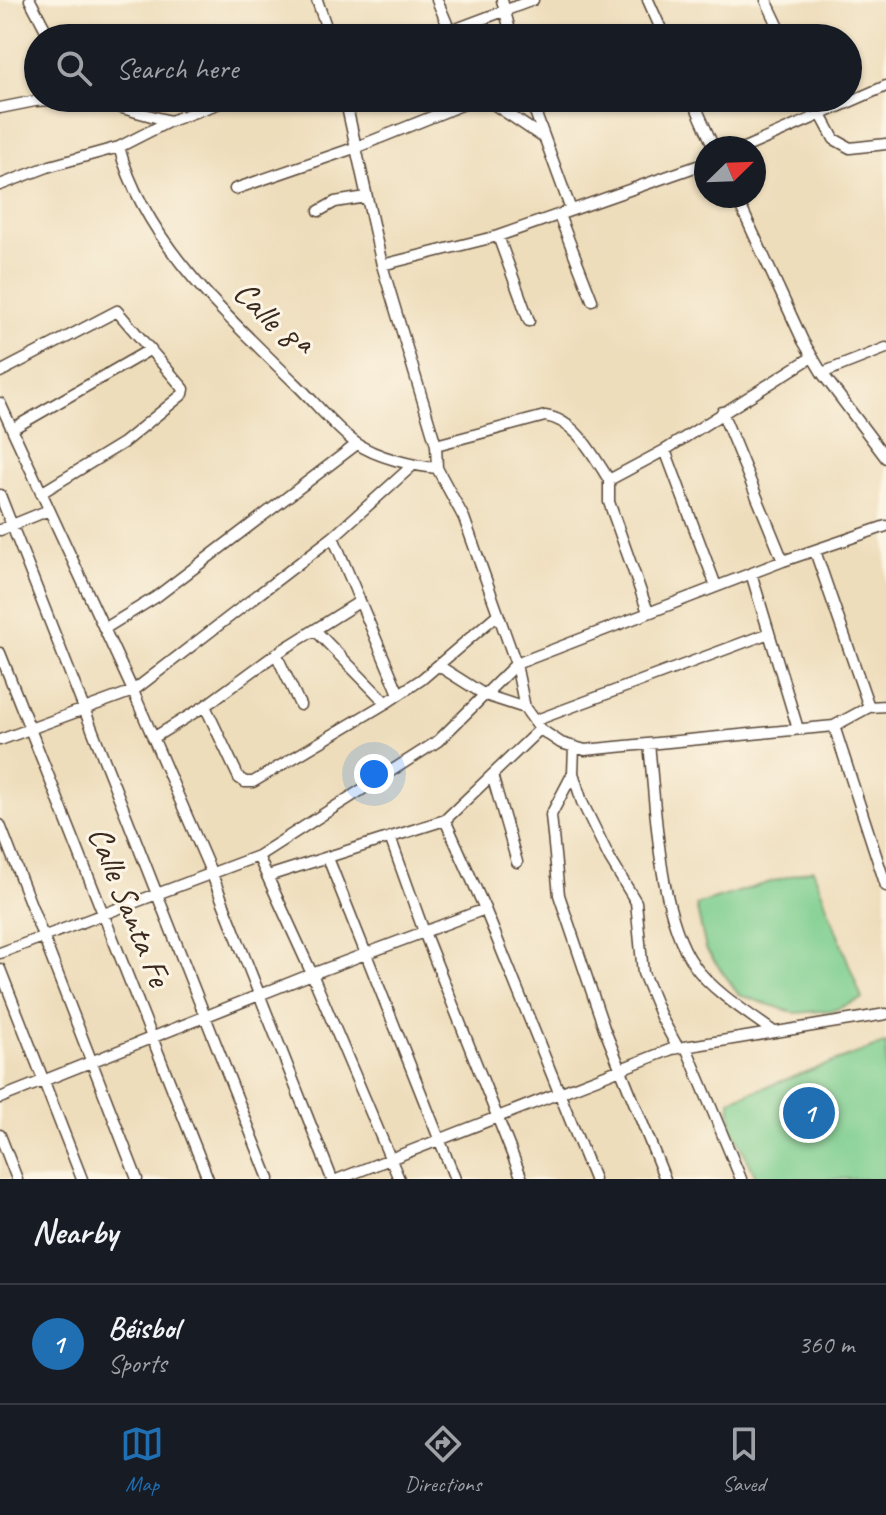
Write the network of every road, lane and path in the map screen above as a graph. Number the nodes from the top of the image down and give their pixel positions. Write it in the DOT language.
graph roads {
  1 [pos="30,0"];
  2 [pos="317,0"];
  3 [pos="437,0"];
  4 [pos="533,0"];
  5 [pos="648,0"];
  6 [pos="766,0"];
  7 [pos="503,5"];
  8 [pos="43,24"];
  9 [pos="325,24"];
  10 [pos="447,24"];
  11 [pos="471,24"];
  12 [pos="659,24"];
  13 [pos="777,24"];
  14 [pos="886,86"];
  15 [pos="862,97"];
  16 [pos="24,103"];
  17 [pos="0,108"];
  18 [pos="137,112"];
  19 [pos="195,112"];
  20 [pos="348,112"];
  21 [pos="445,112"];
  22 [pos="505,112"];
  23 [pos="535,112"];
  24 [pos="698,112"];
  25 [pos="818,112"];
  26 [pos="829,112"];
  27 [pos="820,116"];
  28 [pos="170,121"];
  29 [pos="709,136"];
  30 [pos="544,138"];
  31 [pos="766,139"];
  32 [pos="886,144"];
  33 [pos="119,147"];
  34 [pos="357,147"];
  35 [pos="694,167"];
  36 [pos="0,185"];
  37 [pos="235,189"];
  38 [pos="366,197"];
  39 [pos="741,208"];
  40 [pos="571,210"];
  41 [pos="319,211"];
  42 [pos="559,215"];
  43 [pos="498,236"];
  44 [pos="382,265"];
  45 [pos="592,300"];
  46 [pos="529,321"];
  47 [pos="886,348"];
  48 [pos="151,349"];
  49 [pos="812,357"];
  50 [pos="0,372"];
  51 [pos="822,373"];
  52 [pos="0,403"];
  53 [pos="722,412"];
  54 [pos="12,429"];
  55 [pos="357,444"];
  56 [pos="436,445"];
  57 [pos="665,450"];
  58 [pos="886,458"];
  59 [pos="412,466"];
  60 [pos="437,468"];
  61 [pos="609,480"];
  62 [pos="41,493"];
  63 [pos="0,495"];
  64 [pos="49,510"];
  65 [pos="12,525"];
  66 [pos="886,526"];
  67 [pos="0,530"];
  68 [pos="333,537"];
  69 [pos="815,551"];
  70 [pos="783,561"];
  71 [pos="751,573"];
  72 [pos="716,586"];
  73 [pos="359,602"];
  74 [pos="648,612"];
  75 [pos="498,614"];
  76 [pos="104,629"];
  77 [pos="315,630"];
  78 [pos="769,633"];
  79 [pos="0,653"];
  80 [pos="276,654"];
  81 [pos="516,664"];
  82 [pos="439,666"];
  83 [pos="133,691"];
  84 [pos="399,694"];
  85 [pos="485,695"];
  86 [pos="386,703"];
  87 [pos="300,705"];
  88 [pos="205,706"];
  89 [pos="886,706"];
  90 [pos="83,707"];
  91 [pos="869,707"];
  92 [pos="525,708"];
  93 [pos="537,725"];
  94 [pos="834,726"];
  95 [pos="30,728"];
  96 [pos="798,729"];
  97 [pos="153,738"];
  98 [pos="0,740"];
  99 [pos="649,744"];
  100 [pos="574,747"];
  101 [pos="573,773"];
  102 [pos="492,775"];
  103 [pos="445,820"];
  104 [pos="0,825"];
  105 [pos="390,837"];
  106 [pos="258,856"];
  107 [pos="328,858"];
  108 [pos="517,862"];
  109 [pos="211,872"];
  110 [pos="268,876"];
  111 [pos="886,886"];
  112 [pos="157,893"];
  113 [pos="485,909"];
  114 [pos="103,914"];
  115 [pos="424,932"];
  116 [pos="43,936"];
  117 [pos="0,953"];
  118 [pos="367,955"];
  119 [pos="0,969"];
  120 [pos="312,974"];
  121 [pos="260,997"];
  122 [pos="886,1014"];
  123 [pos="206,1018"];
  124 [pos="774,1032"];
  125 [pos="152,1038"];
  126 [pos="682,1047"];
  127 [pos="92,1062"];
  128 [pos="621,1068"];
  129 [pos="44,1081"];
  130 [pos="559,1092"];
  131 [pos="0,1098"];
  132 [pos="497,1116"];
  133 [pos="0,1135"];
  134 [pos="440,1139"];
  135 [pos="390,1159"];
  136 [pos="17,1179"];
  137 [pos="82,1179"];
  138 [pos="137,1179"];
  139 [pos="208,1179"];
  140 [pos="269,1179"];
  141 [pos="332,1179"];
  142 [pos="339,1179"];
  143 [pos="399,1179"];
  144 [pos="455,1179"];
  145 [pos="522,1179"];
  146 [pos="594,1179"];
  147 [pos="665,1179"];
  148 [pos="741,1179"];
  1 -- 8 [label="street"];
  2 -- 9 [label="street"];
  3 -- 10 [label="street"];
  4 -- 7 [label="street"];
  5 -- 12 [label="street"];
  6 -- 13 [label="street"];
  7 -- 11 [label="street"];
  14 -- 15 [label="street"];
  16 -- 17 [label="street"];
  18 -- 28 [label="street"];
  19 -- 28 [label="street"];
  20 -- 34 [label="street"];
  21 -- 34 [label="street"];
  22 -- 30 [label="street"];
  23 -- 30 [label="street"];
  24 -- 29 [label="street"];
  25 -- 27 [label="street"];
  26 -- 27 [label="street"];
  27 -- 31 [label="street"];
  27 -- 32 [label="street"];
  28 -- 33 [label="street"];
  30 -- 40 [label="street"];
  33 -- 36 [label="street"];
  33 -- 55 [label="street, Calle 8ª"];
  34 -- 37 [label="street"];
  34 -- 38 [label="street"];
  35 -- 40 [label="street"];
  38 -- 41 [label="street"];
  38 -- 44 [label="street"];
  39 -- 49 [label="street"];
  40 -- 42 [label="street"];
  42 -- 43 [label="street"];
  42 -- 45 [label="street"];
  43 -- 44 [label="street"];
  43 -- 46 [label="street"];
  44 -- 56 [label="street"];
  47 -- 51 [label="street"];
  48 -- 50 [label="street"];
  48 -- 54 [label="street"];
  48 -- 62 [label="street"];
  49 -- 51 [label="street"];
  49 -- 53 [label="street"];
  51 -- 58 [label="street"];
  52 -- 54 [label="street"];
  53 -- 57 [label="street"];
  53 -- 70 [label="street"];
  54 -- 62 [label="street"];
  55 -- 59 [label="street, Calle 8ª"];
  55 -- 76 [label="street"];
  56 -- 60 [label="street"];
  56 -- 61 [label="street"];
  57 -- 61 [label="street"];
  57 -- 72 [label="street"];
  59 -- 60 [label="street, Calle 8ª"];
  59 -- 68 [label="street"];
  60 -- 75 [label="street"];
  61 -- 74 [label="street"];
  62 -- 64 [label="street"];
  63 -- 65 [label="street"];
  64 -- 65 [label="street"];
  64 -- 76 [label="street"];
  65 -- 67 [label="street"];
  65 -- 90 [label="street"];
  66 -- 69 [label="street"];
  68 -- 73 [label="street"];
  68 -- 83 [label="street"];
  69 -- 70 [label="street"];
  69 -- 91 [label="street"];
  70 -- 71 [label="street"];
  71 -- 72 [label="street"];
  71 -- 78 [label="street"];
  72 -- 74 [label="street"];
  73 -- 77 [label="street"];
  73 -- 84 [label="street"];
  74 -- 81 [label="street"];
  75 -- 81 [label="street"];
  75 -- 82 [label="street"];
  76 -- 83 [label="street"];
  77 -- 80 [label="street"];
  77 -- 86 [label="street"];
  78 -- 93 [label="street"];
  78 -- 96 [label="street"];
  79 -- 95 [label="street, Calle Santa Fe"];
  80 -- 87 [label="street"];
  80 -- 88 [label="street"];
  81 -- 85 [label="street"];
  81 -- 92 [label="street"];
  82 -- 84 [label="street"];
  82 -- 85 [label="street"];
  83 -- 90 [label="street"];
  83 -- 97 [label="street"];
  84 -- 86 [label="street"];
  85 -- 92 [label="street"];
  85 -- 106 [label="street"];
  86 -- 88 [label="street"];
  88 -- 97 [label="street"];
  89 -- 91 [label="street"];
  90 -- 95 [label="street"];
  90 -- 112 [label="street"];
  91 -- 94 [label="street"];
  92 -- 93 [label="street"];
  93 -- 100 [label="street"];
  93 -- 102 [label="street"];
  94 -- 96 [label="street"];
  94 -- 111 [label="street"];
  95 -- 98 [label="street"];
  95 -- 114 [label="street, Calle Santa Fe"];
  96 -- 99 [label="street"];
  97 -- 109 [label="street"];
  99 -- 100 [label="street"];
  99 -- 124 [label="street"];
  100 -- 101 [label="street"];
  101 -- 126 [label="street"];
  101 -- 128 [label="street"];
  102 -- 103 [label="street"];
  102 -- 108 [label="street"];
  103 -- 105 [label="street"];
  103 -- 113 [label="street"];
  104 -- 116 [label="street"];
  105 -- 107 [label="street"];
  105 -- 115 [label="street"];
  106 -- 109 [label="street"];
  106 -- 110 [label="street"];
  107 -- 110 [label="street"];
  107 -- 118 [label="street"];
  109 -- 112 [label="street"];
  109 -- 121 [label="street"];
  110 -- 120 [label="street"];
  112 -- 114 [label="street"];
  112 -- 123 [label="street"];
  113 -- 115 [label="street"];
  113 -- 130 [label="street"];
  114 -- 116 [label="street"];
  114 -- 125 [label="street, Calle Santa Fe"];
  115 -- 118 [label="street"];
  115 -- 132 [label="street"];
  116 -- 117 [label="street"];
  116 -- 127 [label="street"];
  118 -- 120 [label="street"];
  118 -- 134 [label="street"];
  119 -- 129 [label="street"];
  120 -- 121 [label="street"];
  120 -- 135 [label="street"];
  121 -- 123 [label="street"];
  121 -- 141 [label="street"];
  122 -- 124 [label="street"];
  123 -- 125 [label="street"];
  123 -- 140 [label="street"];
  124 -- 126 [label="street"];
  125 -- 127 [label="street"];
  125 -- 139 [label="street, Calle Santa Fe"];
  126 -- 128 [label="street"];
  126 -- 148 [label="street"];
  127 -- 129 [label="street"];
  127 -- 138 [label="street"];
  128 -- 130 [label="street"];
  128 -- 147 [label="street"];
  129 -- 131 [label="street"];
  129 -- 137 [label="street"];
  130 -- 132 [label="street"];
  130 -- 146 [label="street"];
  132 -- 134 [label="street"];
  132 -- 145 [label="street"];
  133 -- 136 [label="street"];
  134 -- 135 [label="street"];
  134 -- 144 [label="street"];
  135 -- 142 [label="street"];
  135 -- 143 [label="street"];
}
